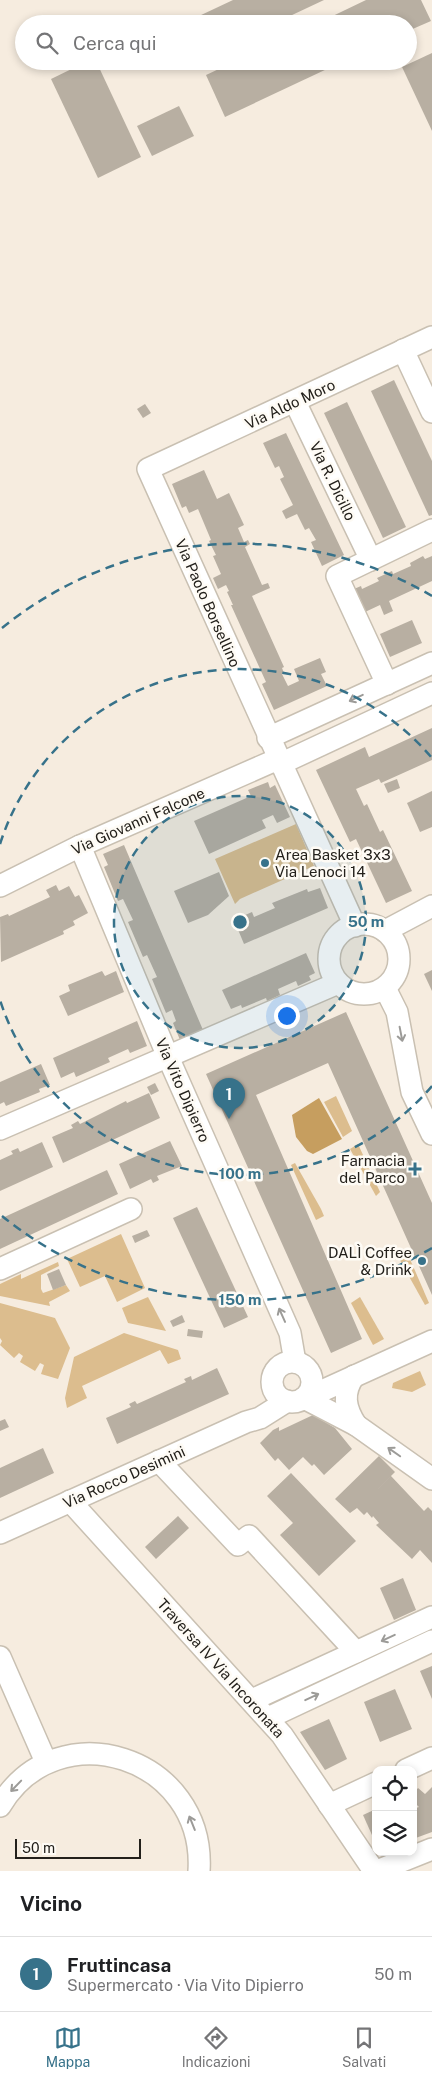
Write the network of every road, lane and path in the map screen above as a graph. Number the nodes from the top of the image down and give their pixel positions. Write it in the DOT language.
graph roads {
  1 [pos="432,337"];
  2 [pos="403,350"];
  3 [pos="295,402"];
  4 [pos="432,412"];
  5 [pos="148,468"];
  6 [pos="432,530"];
  7 [pos="371,560"];
  8 [pos="432,663"];
  9 [pos="387,684"];
  10 [pos="432,694"];
  11 [pos="268,738"];
  12 [pos="279,762"];
  13 [pos="80,846"];
  14 [pos="0,886"];
  15 [pos="432,906"];
  16 [pos="355,926"];
  17 [pos="385,931"];
  18 [pos="338,983"];
  19 [pos="385,988"];
  20 [pos="168,1057"];
  21 [pos="0,1129"];
  22 [pos="432,1134"];
  23 [pos="131,1209"];
  24 [pos="0,1269"];
  25 [pos="432,1341"];
  26 [pos="357,1375"];
  27 [pos="272,1382"];
  28 [pos="301,1385"];
  29 [pos="246,1422"];
  30 [pos="356,1425"];
  31 [pos="159,1461"];
  32 [pos="432,1479"];
  33 [pos="70,1500"];
  34 [pos="1,1532"];
  35 [pos="432,1617"];
  36 [pos="432,1641"];
  37 [pos="356,1652"];
  38 [pos="0,1657"];
  39 [pos="252,1700"];
  40 [pos="268,1718"];
  41 [pos="432,1758"];
  42 [pos="46,1762"];
  43 [pos="415,1766"];
  44 [pos="372,1786"];
  45 [pos="329,1805"];
  46 [pos="0,1806"];
  47 [pos="432,1849"];
  48 [pos="199,1871"];
  49 [pos="375,1871"];
  1 -- 2 [label="street, Via Aldo Moro"];
  2 -- 3 [label="street, Via Aldo Moro"];
  2 -- 4 [label="street"];
  3 -- 5 [label="street, Via Aldo Moro"];
  3 -- 7 [label="street, Via R. Dicillo"];
  5 -- 11 [label="street, Via Paolo Borsellino"];
  6 -- 7 [label="street"];
  7 -- 9 [label="street"];
  8 -- 9 [label="street"];
  9 -- 11 [label="street, one-way"];
  10 -- 12 [label="street, Via Giovanni Falcone"];
  11 -- 12 [label="street, Via Paolo Borsellino"];
  12 -- 13 [label="street, Via Giovanni Falcone"];
  12 -- 16 [label="street, Via Paolo Borsellino"];
  13 -- 14 [label="street, Via Giovanni Falcone"];
  13 -- 20 [label="street, Via Vito Dipierro"];
  15 -- 17 [label="street"];
  16 -- 17 [label="street"];
  16 -- 18 [label="street"];
  17 -- 19 [label="street"];
  18 -- 19 [label="street"];
  18 -- 20 [label="street"];
  19 -- 22 [label="street, one-way"];
  20 -- 21 [label="street"];
  28 -- 20 [label="street, Via Vito Dipierro, one-way"];
  23 -- 24 [label="street"];
  25 -- 26 [label="street"];
  26 -- 28 [label="street"];
  26 -- 30 [label="street"];
  27 -- 28 [label="street"];
  27 -- 28 [label="street, Via Rocco Desimini"];
  27 -- 29 [label="street, Via Rocco Desimini"];
  28 -- 29 [label="street, Via Rocco Desimini"];
  28 -- 30 [label="street"];
  29 -- 31 [label="street, Via Rocco Desimini"];
  32 -- 30 [label="street, one-way"];
  31 -- 33 [label="street, Via Rocco Desimini"];
  31 -- 37 [label="street"];
  33 -- 34 [label="street, Via Rocco Desimini"];
  33 -- 39 [label="street, Traversa IV Via Incoronata"];
  35 -- 37 [label="street, one-way"];
  40 -- 36 [label="street, one-way"];
  37 -- 39 [label="street"];
  38 -- 42 [label="street"];
  39 -- 40 [label="street, Traversa IV Via Incoronata"];
  40 -- 45 [label="street, Traversa IV Via Incoronata"];
  41 -- 43 [label="street"];
  42 -- 46 [label="street, one-way"];
  48 -- 42 [label="street, one-way"];
  44 -- 45 [label="street"];
  45 -- 49 [label="street, Traversa IV Via Incoronata"];
  47 -- 49 [label="street"];
}
